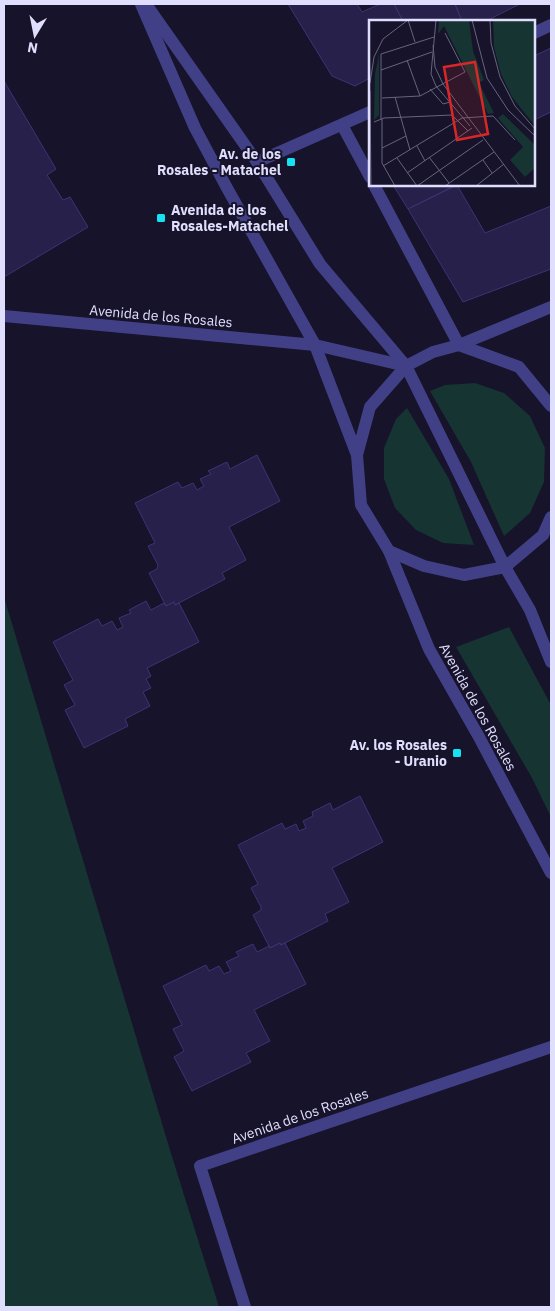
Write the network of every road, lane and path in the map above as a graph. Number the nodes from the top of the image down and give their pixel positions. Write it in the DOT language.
graph roads {
  1 [pos="140,4"];
  2 [pos="146,4"];
  3 [pos="551,25"];
  4 [pos="535,33"];
  5 [pos="369,112"];
  6 [pos="342,125"];
  7 [pos="257,162"];
  8 [pos="369,175"];
  9 [pos="375,186"];
  10 [pos="551,307"];
  11 [pos="4,316"];
  12 [pos="315,345"];
  13 [pos="459,345"];
  14 [pos="406,366"];
  15 [pos="551,406"];
  16 [pos="356,455"];
  17 [pos="551,517"];
  18 [pos="389,551"];
  19 [pos="505,567"];
  20 [pos="551,662"];
  21 [pos="551,873"];
  22 [pos="551,1046"];
  23 [pos="245,1307"];
  1 -- 12 [label="street, Avenida de los Rosales"];
  2 -- 7 [label="street"];
  3 -- 4 [label="street"];
  5 -- 6 [label="street"];
  6 -- 7 [label="street"];
  6 -- 8 [label="street"];
  7 -- 14 [label="street"];
  9 -- 13 [label="street"];
  10 -- 13 [label="street, Avenida de los Rosales"];
  11 -- 12 [label="street, Avenida de los Rosales"];
  12 -- 14 [label="street, Avenida de los Rosales"];
  12 -- 16 [label="street, Avenida de los Rosales"];
  13 -- 14 [label="street, Avenida de los Rosales"];
  13 -- 15 [label="street"];
  14 -- 16 [label="street, Avenida de los Rosales"];
  14 -- 19 [label="street"];
  16 -- 18 [label="street, Avenida de los Rosales"];
  17 -- 19 [label="street"];
  18 -- 19 [label="street"];
  18 -- 21 [label="street, Avenida de los Rosales"];
  19 -- 20 [label="street"];
  22 -- 23 [label="street, Avenida de los Rosales"];
}
